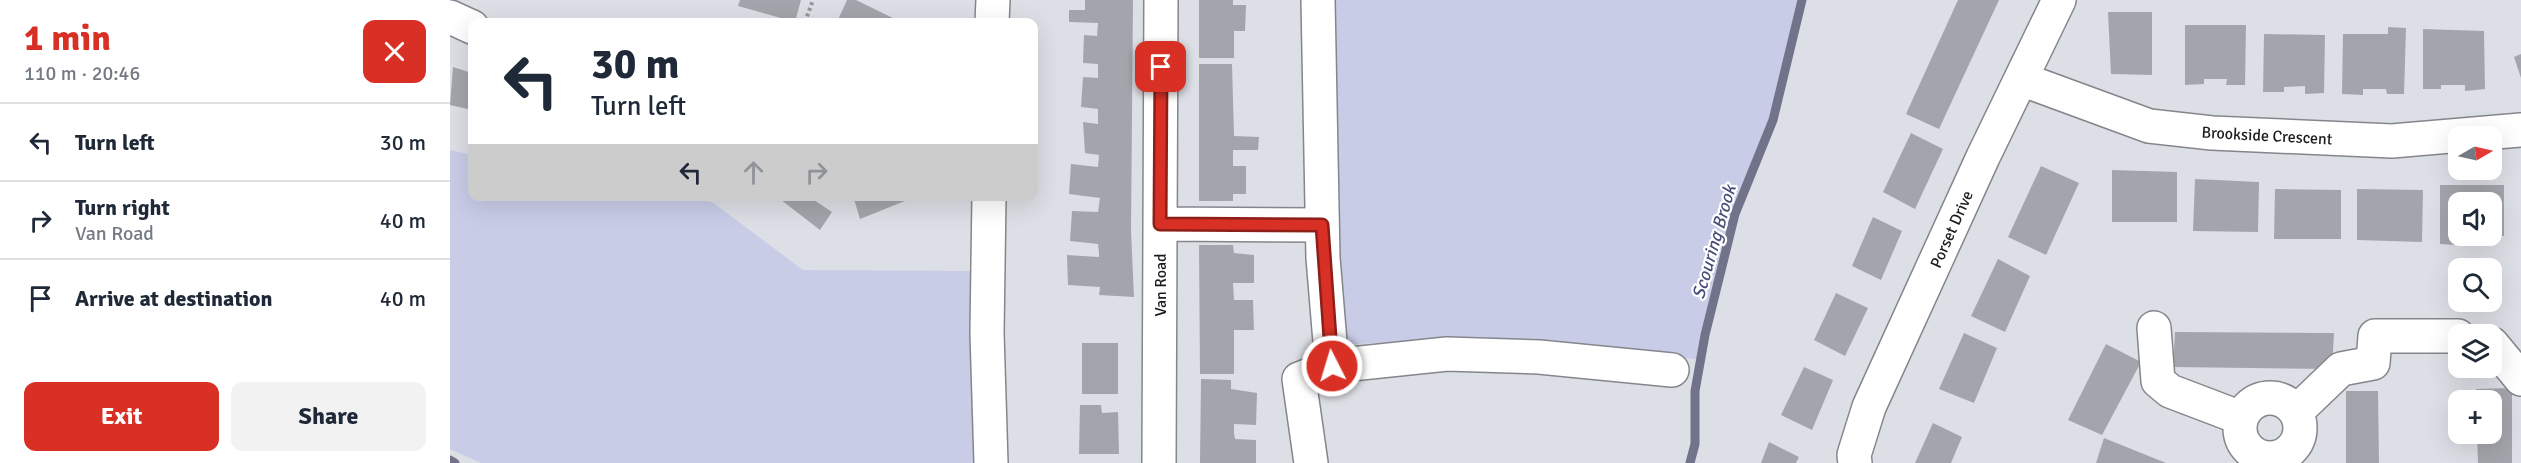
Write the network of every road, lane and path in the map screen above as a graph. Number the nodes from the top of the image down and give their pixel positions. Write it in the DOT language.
graph roads {
  1 [pos="813,0"];
  2 [pos="993,0"];
  3 [pos="1161,0"];
  4 [pos="1318,0"];
  5 [pos="2060,0"];
  6 [pos="450,17"];
  7 [pos="806,18"];
  8 [pos="992,18"];
  9 [pos="468,25"];
  10 [pos="2021,79"];
  11 [pos="2521,130"];
  12 [pos="990,201"];
  13 [pos="1160,224"];
  14 [pos="1322,225"];
  15 [pos="2154,328"];
  16 [pos="2448,336"];
  17 [pos="2502,356"];
  18 [pos="1332,366"];
  19 [pos="1672,370"];
  20 [pos="2521,380"];
  21 [pos="2296,412"];
  22 [pos="2241,418"];
  23 [pos="2284,459"];
  24 [pos="991,463"];
  25 [pos="1159,463"];
  26 [pos="1311,463"];
  27 [pos="1855,463"];
  1 -- 7 [label="path"];
  2 -- 8 [label="street"];
  3 -- 13 [label="street, Van Road"];
  4 -- 14 [label="street"];
  5 -- 10 [label="street, Porset Drive"];
  6 -- 9 [label="street"];
  10 -- 11 [label="street, Brookside Crescent"];
  10 -- 27 [label="street, Porset Drive"];
  12 -- 24 [label="street"];
  13 -- 14 [label="street"];
  13 -- 25 [label="street, Van Road"];
  14 -- 18 [label="street"];
  15 -- 22 [label="street"];
  16 -- 21 [label="street"];
  17 -- 20 [label="street"];
  18 -- 19 [label="street"];
  18 -- 26 [label="street"];
  21 -- 22 [label="street"];
  21 -- 23 [label="street"];
  22 -- 23 [label="street"];
}
